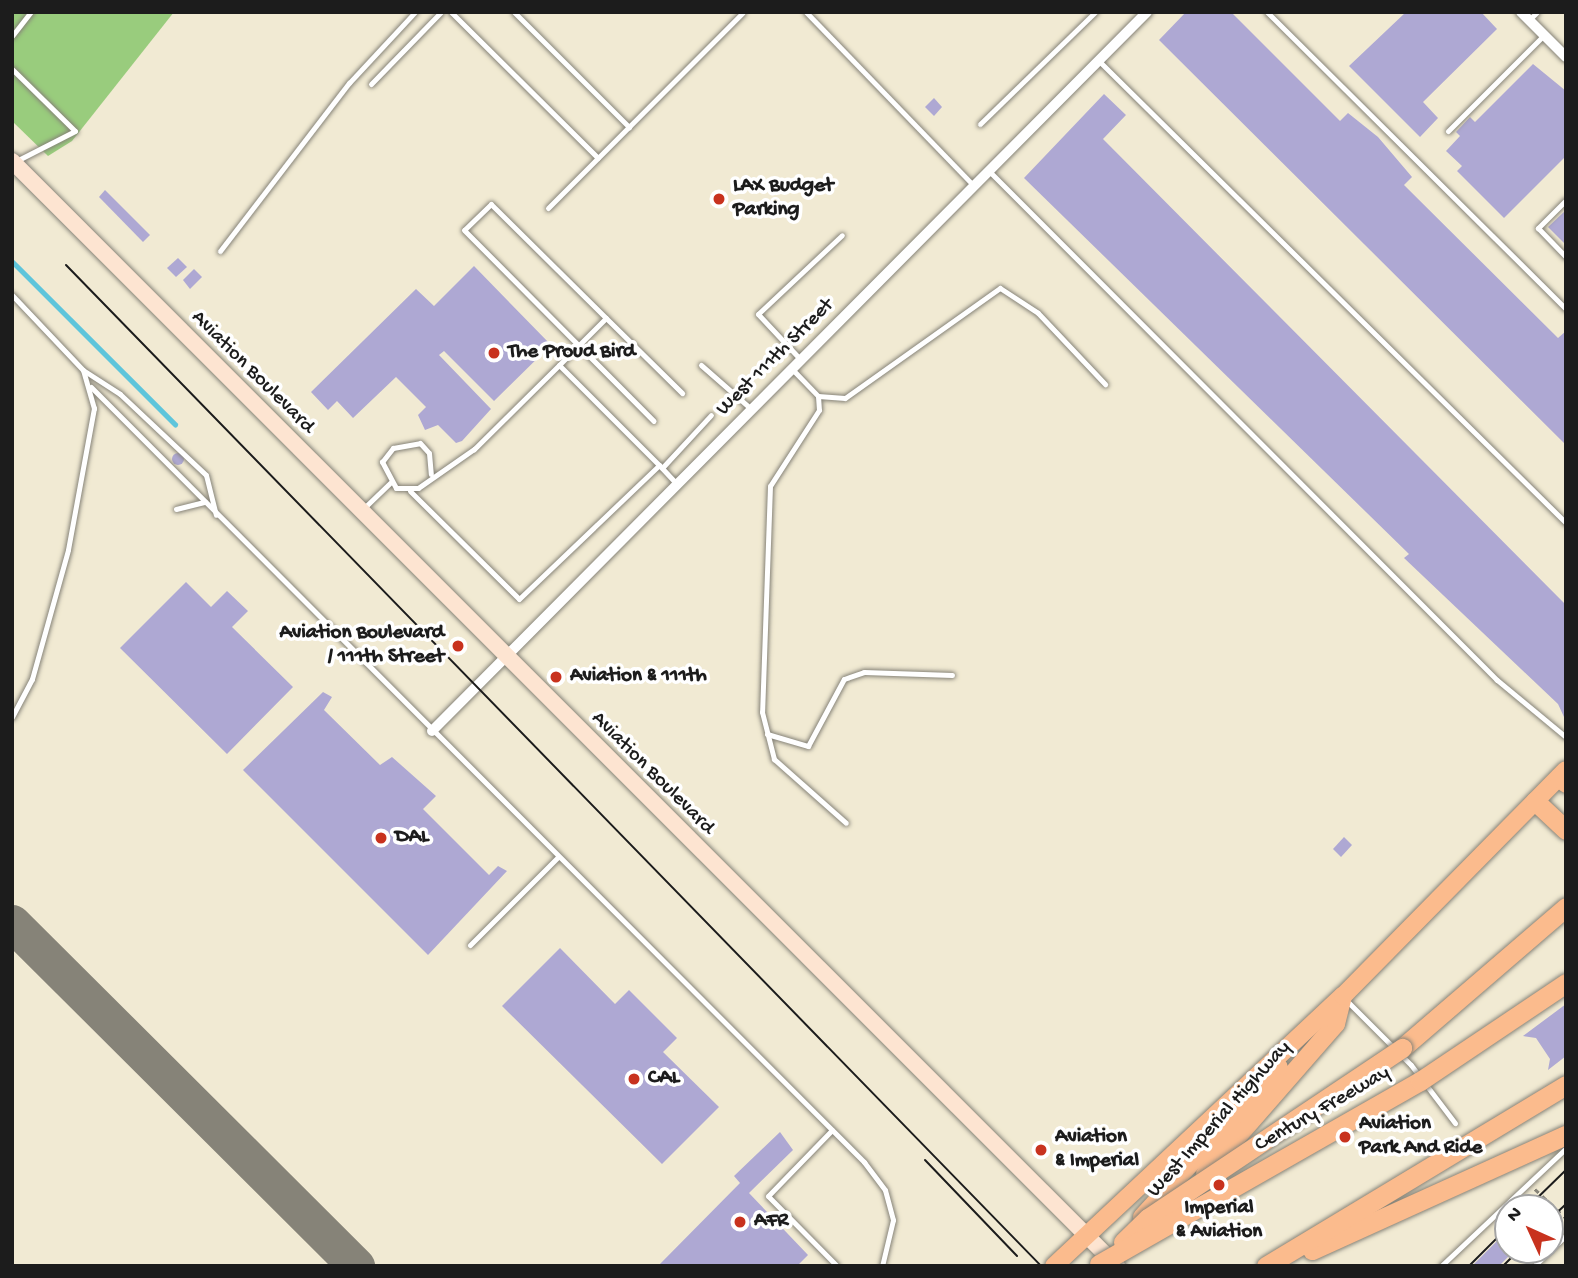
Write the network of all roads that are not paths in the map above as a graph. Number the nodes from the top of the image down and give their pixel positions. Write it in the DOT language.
graph roads {
  1 [pos="31,12"];
  2 [pos="415,12"];
  3 [pos="441,12"];
  4 [pos="451,12"];
  5 [pos="514,12"];
  6 [pos="743,12"];
  7 [pos="806,12"];
  8 [pos="1095,12"];
  9 [pos="1147,12"];
  10 [pos="1267,12"];
  11 [pos="1529,15"];
  12 [pos="1544,35"];
  13 [pos="12,36"];
  14 [pos="1566,57"];
  15 [pos="1099,61"];
  16 [pos="12,69"];
  17 [pos="371,84"];
  18 [pos="981,124"];
  19 [pos="629,127"];
  20 [pos="1448,131"];
  21 [pos="598,158"];
  22 [pos="13,162"];
  23 [pos="988,171"];
  24 [pos="974,186"];
  25 [pos="1566,200"];
  26 [pos="548,208"];
  27 [pos="842,235"];
  28 [pos="220,251"];
  29 [pos="1566,257"];
  30 [pos="12,295"];
  31 [pos="1566,309"];
  32 [pos="606,318"];
  33 [pos="579,345"];
  34 [pos="801,360"];
  35 [pos="559,365"];
  36 [pos="701,365"];
  37 [pos="792,369"];
  38 [pos="83,370"];
  39 [pos="1105,384"];
  40 [pos="92,387"];
  41 [pos="682,393"];
  42 [pos="818,396"];
  43 [pos="751,409"];
  44 [pos="711,415"];
  45 [pos="654,421"];
  46 [pos="660,466"];
  47 [pos="430,474"];
  48 [pos="390,483"];
  49 [pos="677,484"];
  50 [pos="410,491"];
  51 [pos="205,502"];
  52 [pos="176,509"];
  53 [pos="359,512"];
  54 [pos="216,515"];
  55 [pos="1566,523"];
  56 [pos="505,658"];
  57 [pos="952,675"];
  58 [pos="12,717"];
  59 [pos="432,731"];
  60 [pos="767,734"];
  61 [pos="1566,737"];
  62 [pos="1564,776"];
  63 [pos="1535,801"];
  64 [pos="846,823"];
  65 [pos="1566,830"];
  66 [pos="558,857"];
  67 [pos="1566,906"];
  68 [pos="470,945"];
  69 [pos="1566,983"];
  70 [pos="1343,996"];
  71 [pos="1295,1036"];
  72 [pos="1566,1085"];
  73 [pos="1455,1123"];
  74 [pos="832,1130"];
  75 [pos="1566,1135"];
  76 [pos="1566,1148"];
  77 [pos="1091,1234"];
  78 [pos="1566,1235"];
  79 [pos="1108,1265"];
  80 [pos="837,1266"];
  81 [pos="882,1266"];
  82 [pos="1055,1266"];
  83 [pos="1266,1266"];
  84 [pos="1274,1266"];
  85 [pos="1441,1266"];
  86 [pos="1534,1266"];
  1 -- 13 [label="lane"];
  2 -- 28 [label="lane"];
  3 -- 17 [label="lane"];
  4 -- 21 [label="lane"];
  5 -- 19 [label="lane"];
  6 -- 19 [label="lane"];
  7 -- 24 [label="lane"];
  8 -- 18 [label="lane"];
  9 -- 15 [label="street, West 111th Street"];
  10 -- 31 [label="lane"];
  11 -- 12 [label="street"];
  12 -- 14 [label="street"];
  12 -- 20 [label="lane"];
  15 -- 23 [label="street, West 111th Street"];
  15 -- 55 [label="lane"];
  16 -- 22 [label="lane"];
  19 -- 21 [label="lane"];
  21 -- 26 [label="lane"];
  22 -- 53 [label="main road, Aviation Boulevard"];
  23 -- 24 [label="street, West 111th Street"];
  23 -- 61 [label="lane"];
  24 -- 34 [label="street, West 111th Street"];
  25 -- 29 [label="lane"];
  27 -- 34 [label="lane"];
  30 -- 38 [label="lane"];
  32 -- 33 [label="lane"];
  32 -- 33 [label="lane"];
  32 -- 41 [label="lane"];
  33 -- 35 [label="lane"];
  33 -- 45 [label="lane"];
  34 -- 37 [label="street, West 111th Street"];
  35 -- 46 [label="lane"];
  35 -- 47 [label="lane"];
  36 -- 43 [label="lane"];
  37 -- 42 [label="lane"];
  37 -- 43 [label="street, West 111th Street"];
  38 -- 40 [label="lane"];
  38 -- 54 [label="lane"];
  39 -- 42 [label="lane"];
  40 -- 51 [label="lane"];
  40 -- 58 [label="lane"];
  42 -- 60 [label="lane"];
  43 -- 49 [label="street, West 111th Street"];
  44 -- 46 [label="lane"];
  46 -- 49 [label="lane"];
  46 -- 50 [label="lane"];
  47 -- 48 [label="lane"];
  47 -- 50 [label="lane"];
  48 -- 50 [label="lane"];
  48 -- 53 [label="lane"];
  49 -- 56 [label="street, West 111th Street"];
  51 -- 52 [label="lane"];
  51 -- 54 [label="lane"];
  53 -- 56 [label="main road, Aviation Boulevard"];
  54 -- 59 [label="lane"];
  56 -- 59 [label="street, West 111th Street"];
  56 -- 77 [label="main road, Aviation Boulevard"];
  57 -- 60 [label="lane"];
  59 -- 66 [label="lane"];
  60 -- 64 [label="lane"];
  62 -- 63 [label="main road, West Imperial Highway"];
  63 -- 65 [label="highway"];
  63 -- 70 [label="main road, West Imperial Highway"];
  66 -- 68 [label="lane"];
  66 -- 74 [label="lane"];
  67 -- 79 [label="highway, bridge"];
  69 -- 79 [label="highway, Century Freeway, bridge"];
  70 -- 71 [label="main road, West Imperial Highway"];
  70 -- 73 [label="lane"];
  70 -- 79 [label="main road, West Imperial Highway"];
  71 -- 77 [label="main road, West Imperial Highway"];
  71 -- 79 [label="main road"];
  72 -- 83 [label="highway"];
  74 -- 80 [label="lane"];
  74 -- 81 [label="lane"];
  75 -- 84 [label="highway"];
  76 -- 85 [label="lane"];
  77 -- 79 [label="main road, Aviation Boulevard"];
  77 -- 82 [label="main road, West Imperial Highway"];
  78 -- 86 [label="lane"];
}
